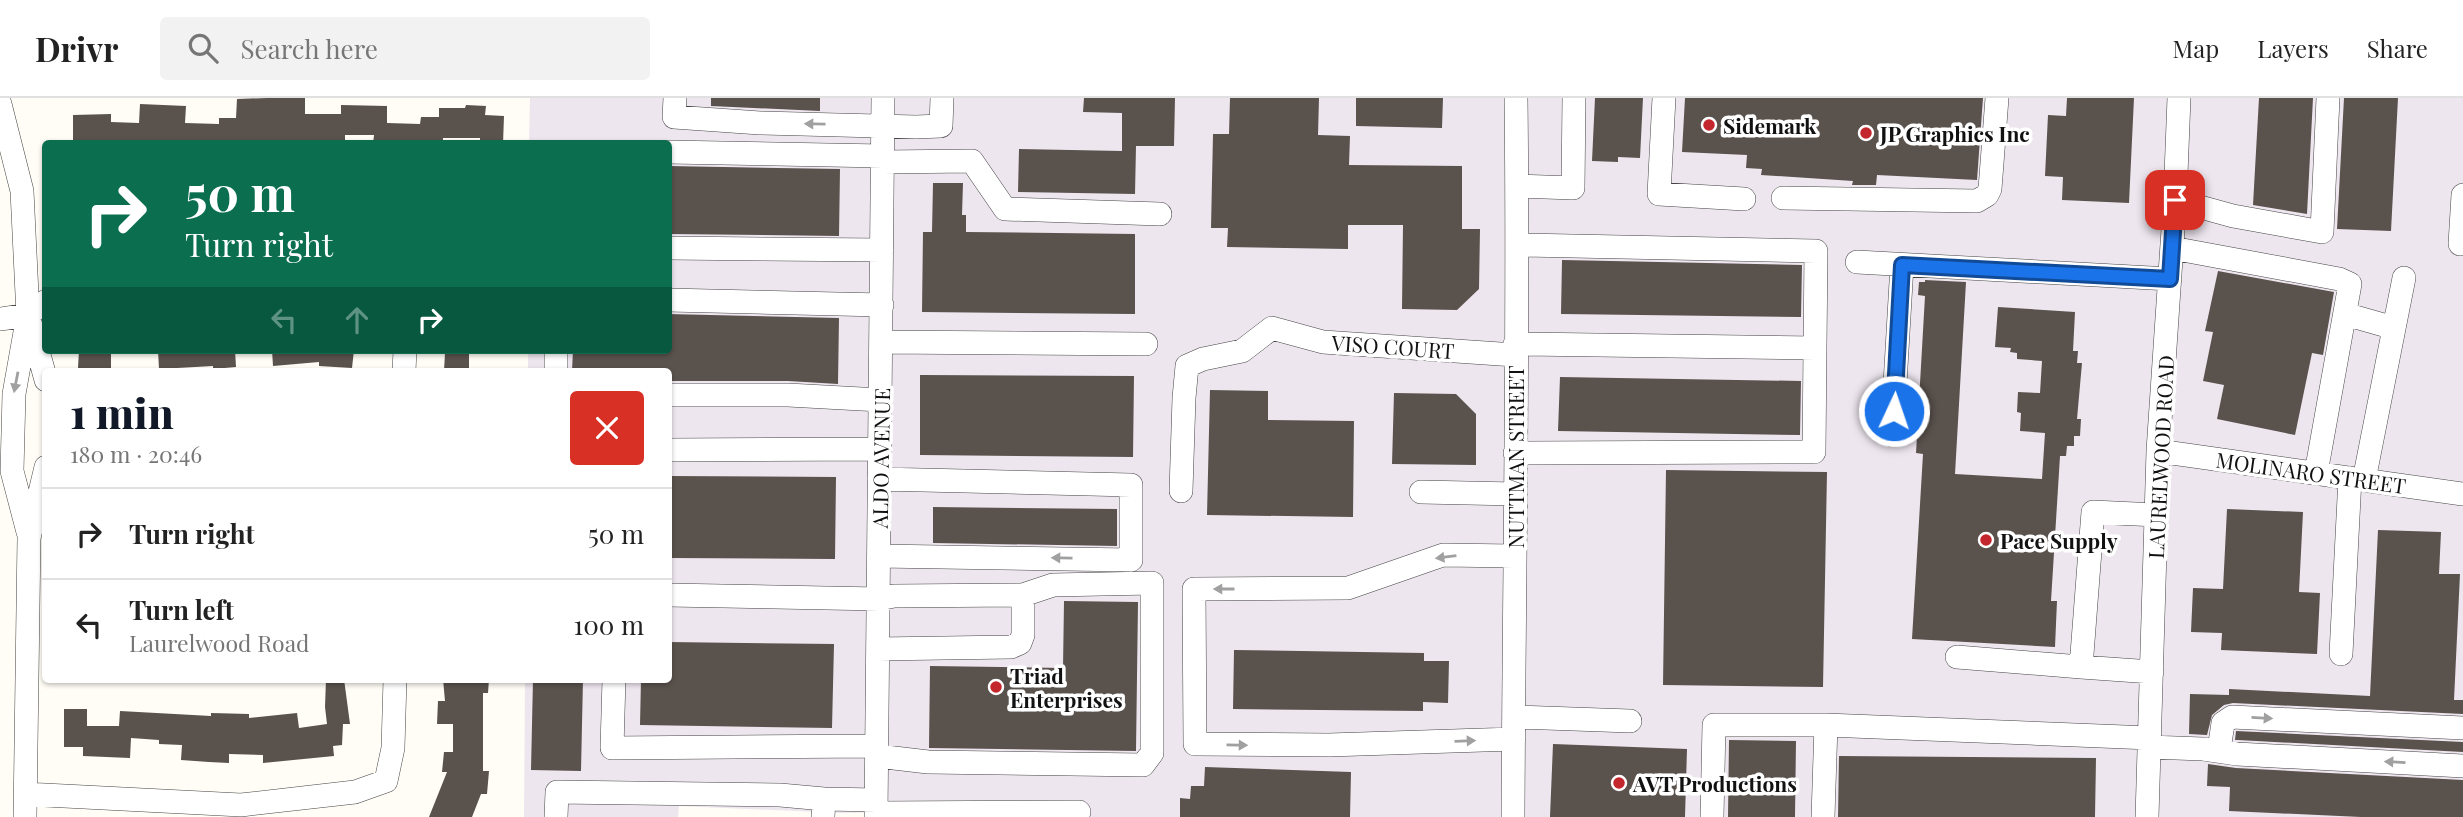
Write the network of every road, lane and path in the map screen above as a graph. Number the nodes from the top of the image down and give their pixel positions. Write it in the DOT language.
graph roads {
  1 [pos="675,98"];
  2 [pos="883,98"];
  3 [pos="942,98"];
  4 [pos="1516,98"];
  5 [pos="1574,98"];
  6 [pos="1664,98"];
  7 [pos="1997,98"];
  8 [pos="2179,98"];
  9 [pos="2328,98"];
  10 [pos="0,104"];
  11 [pos="883,126"];
  12 [pos="672,152"];
  13 [pos="883,159"];
  14 [pos="1517,187"];
  15 [pos="2463,195"];
  16 [pos="1783,198"];
  17 [pos="1744,199"];
  18 [pos="2175,200"];
  19 [pos="1160,214"];
  20 [pos="2460,244"];
  21 [pos="1518,245"];
  22 [pos="672,248"];
  23 [pos="2172,248"];
  24 [pos="882,250"];
  25 [pos="1857,262"];
  26 [pos="1902,265"];
  27 [pos="2404,278"];
  28 [pos="2170,279"];
  29 [pos="672,300"];
  30 [pos="881,305"];
  31 [pos="37,308"];
  32 [pos="2344,314"];
  33 [pos="0,319"];
  34 [pos="2394,328"];
  35 [pos="881,342"];
  36 [pos="1146,344"];
  37 [pos="42,348"];
  38 [pos="1815,348"];
  39 [pos="1515,349"];
  40 [pos="672,395"];
  41 [pos="880,400"];
  42 [pos="1892,435"];
  43 [pos="880,449"];
  44 [pos="672,450"];
  45 [pos="2158,451"];
  46 [pos="1515,453"];
  47 [pos="2316,473"];
  48 [pos="879,479"];
  49 [pos="2357,479"];
  50 [pos="42,484"];
  51 [pos="1181,491"];
  52 [pos="1421,492"];
  53 [pos="1515,494"];
  54 [pos="2463,494"];
  55 [pos="2157,515"];
  56 [pos="29,538"];
  57 [pos="879,556"];
  58 [pos="1514,556"];
  59 [pos="37,584"];
  60 [pos="672,594"];
  61 [pos="1023,594"];
  62 [pos="879,599"];
  63 [pos="878,649"];
  64 [pos="2341,654"];
  65 [pos="1957,657"];
  66 [pos="2081,667"];
  67 [pos="2152,672"];
  68 [pos="395,683"];
  69 [pos="614,683"];
  70 [pos="1630,721"];
  71 [pos="1826,726"];
  72 [pos="1514,728"];
  73 [pos="2463,728"];
  74 [pos="2149,743"];
  75 [pos="2219,750"];
  76 [pos="877,751"];
  77 [pos="2463,766"];
  78 [pos="25,794"];
  79 [pos="824,808"];
  80 [pos="876,810"];
  81 [pos="1079,812"];
  82 [pos="25,817"];
  83 [pos="556,817"];
  84 [pos="1513,817"];
  85 [pos="1712,817"];
  86 [pos="1823,817"];
  87 [pos="2147,817"];
  11 -- 1 [label="street, one-way"];
  2 -- 11 [label="street, ALDO AVENUE"];
  3 -- 11 [label="street"];
  4 -- 14 [label="street, NUTTMAN STREET"];
  5 -- 14 [label="street"];
  6 -- 17 [label="street"];
  7 -- 16 [label="street"];
  8 -- 18 [label="street, LAURELWOOD ROAD"];
  9 -- 18 [label="street"];
  10 -- 31 [label="street"];
  11 -- 13 [label="street, ALDO AVENUE"];
  12 -- 13 [label="street"];
  13 -- 19 [label="street"];
  13 -- 24 [label="street, ALDO AVENUE"];
  14 -- 21 [label="street, NUTTMAN STREET"];
  15 -- 20 [label="street"];
  18 -- 23 [label="street, LAURELWOOD ROAD"];
  21 -- 38 [label="street"];
  21 -- 39 [label="street, NUTTMAN STREET"];
  22 -- 24 [label="street"];
  23 -- 28 [label="street, LAURELWOOD ROAD"];
  23 -- 32 [label="street"];
  24 -- 30 [label="street, ALDO AVENUE"];
  25 -- 26 [label="street"];
  26 -- 28 [label="street"];
  26 -- 42 [label="street"];
  27 -- 34 [label="street"];
  28 -- 45 [label="street, LAURELWOOD ROAD"];
  29 -- 30 [label="street"];
  30 -- 35 [label="street, ALDO AVENUE"];
  31 -- 33 [label="street"];
  31 -- 37 [label="street"];
  31 -- 56 [label="street, one-way"];
  32 -- 34 [label="street"];
  32 -- 47 [label="street"];
  34 -- 49 [label="street"];
  35 -- 36 [label="street"];
  35 -- 41 [label="street, ALDO AVENUE"];
  38 -- 39 [label="street, VISO COURT"];
  38 -- 46 [label="street"];
  39 -- 46 [label="street, NUTTMAN STREET"];
  39 -- 51 [label="street, VISO COURT"];
  40 -- 41 [label="street"];
  41 -- 43 [label="street, ALDO AVENUE"];
  43 -- 44 [label="street"];
  43 -- 48 [label="street, ALDO AVENUE"];
  45 -- 47 [label="street, MOLINARO STREET"];
  45 -- 55 [label="street, LAURELWOOD ROAD"];
  46 -- 53 [label="street, NUTTMAN STREET"];
  47 -- 49 [label="street, MOLINARO STREET"];
  48 -- 57 [label="street, ALDO AVENUE"];
  48 -- 57 [label="street, one-way"];
  49 -- 54 [label="street, MOLINARO STREET"];
  49 -- 64 [label="street"];
  50 -- 56 [label="street"];
  52 -- 53 [label="street"];
  53 -- 58 [label="street, NUTTMAN STREET"];
  55 -- 66 [label="street"];
  55 -- 67 [label="street, LAURELWOOD ROAD"];
  56 -- 59 [label="street"];
  57 -- 62 [label="street, ALDO AVENUE"];
  58 -- 72 [label="street, NUTTMAN STREET"];
  58 -- 72 [label="street, one-way"];
  59 -- 78 [label="street"];
  60 -- 62 [label="street"];
  61 -- 62 [label="street"];
  61 -- 63 [label="street"];
  61 -- 76 [label="street"];
  62 -- 63 [label="street, ALDO AVENUE"];
  63 -- 76 [label="street, ALDO AVENUE"];
  65 -- 66 [label="street"];
  66 -- 67 [label="street"];
  67 -- 74 [label="street, LAURELWOOD ROAD"];
  68 -- 78 [label="street"];
  69 -- 76 [label="street"];
  70 -- 72 [label="street"];
  71 -- 74 [label="street"];
  71 -- 85 [label="street"];
  71 -- 86 [label="street"];
  72 -- 84 [label="street, NUTTMAN STREET"];
  75 -- 73 [label="street, one-way"];
  74 -- 75 [label="street"];
  74 -- 87 [label="street, LAURELWOOD ROAD"];
  77 -- 75 [label="street, one-way"];
  76 -- 80 [label="street, ALDO AVENUE"];
  78 -- 82 [label="street"];
  79 -- 80 [label="street"];
  79 -- 83 [label="street"];
  80 -- 81 [label="street"];
}
